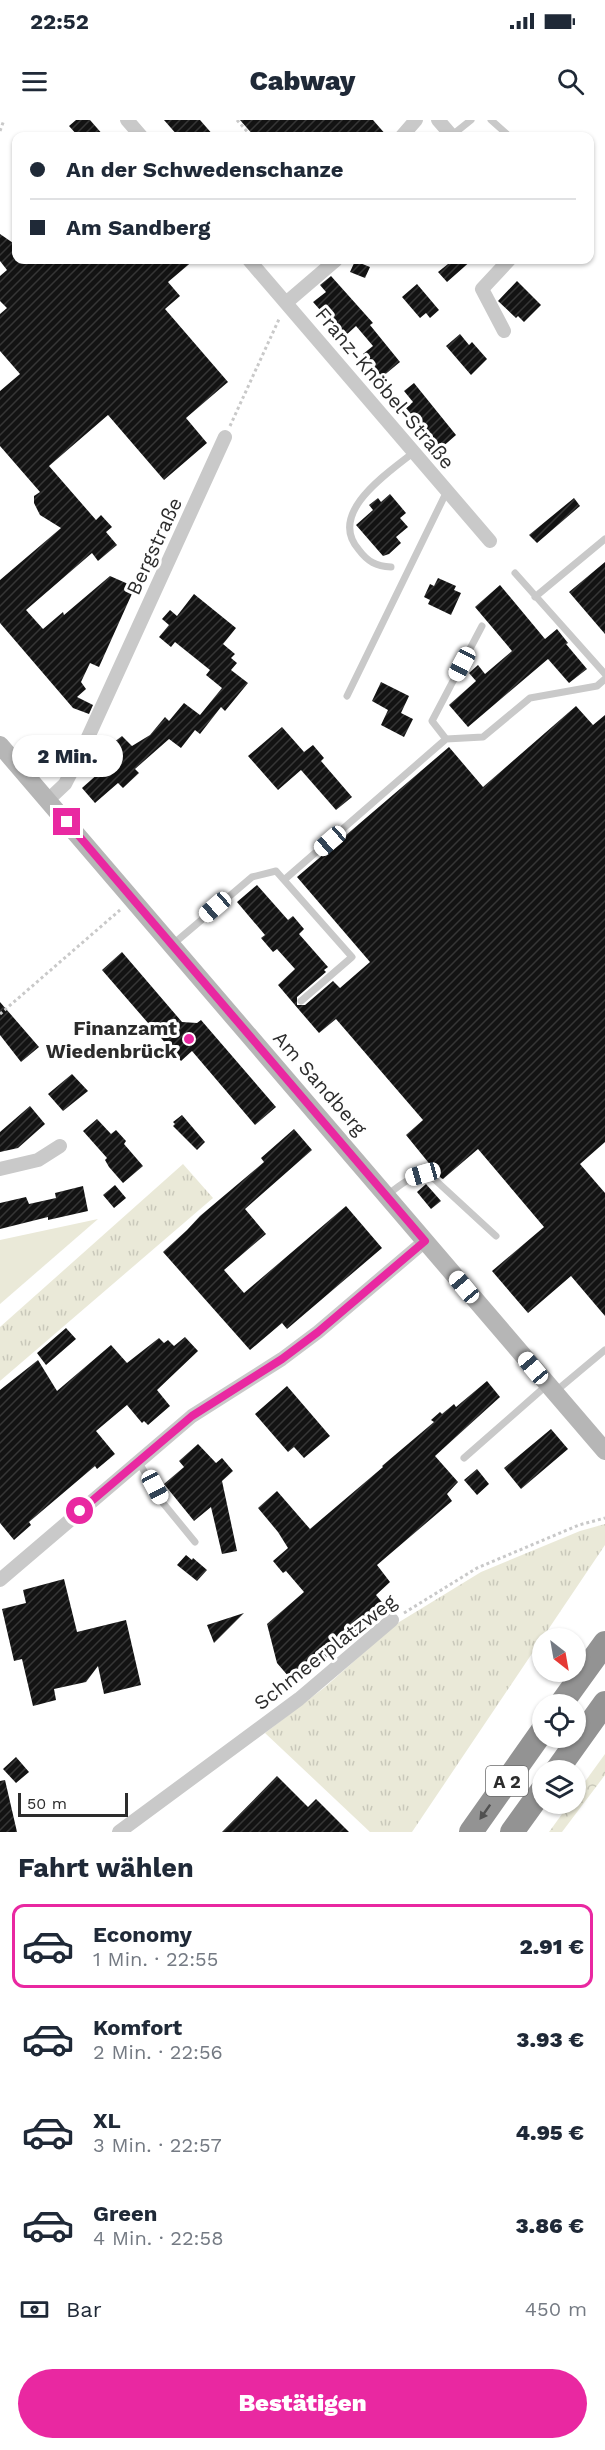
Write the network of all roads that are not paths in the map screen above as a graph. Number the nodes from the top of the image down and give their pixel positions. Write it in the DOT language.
graph roads {
  1 [pos="127,120"];
  2 [pos="416,120"];
  3 [pos="438,120"];
  4 [pos="471,120"];
  5 [pos="491,120"];
  6 [pos="138,132"];
  7 [pos="406,132"];
  8 [pos="448,132"];
  9 [pos="456,132"];
  10 [pos="504,132"];
  11 [pos="253,264"];
  12 [pos="331,264"];
  13 [pos="505,264"];
  14 [pos="287,302"];
  15 [pos="504,331"];
  16 [pos="225,437"];
  17 [pos="414,452"];
  18 [pos="447,491"];
  19 [pos="605,539"];
  20 [pos="490,541"];
  21 [pos="391,567"];
  22 [pos="515,573"];
  23 [pos="535,597"];
  24 [pos="482,626"];
  25 [pos="605,674"];
  26 [pos="605,679"];
  27 [pos="347,696"];
  28 [pos="446,738"];
  29 [pos="0,745"];
  30 [pos="48,800"];
  31 [pos="284,880"];
  32 [pos="172,945"];
  33 [pos="301,1001"];
  34 [pos="60,1146"];
  35 [pos="0,1168"];
  36 [pos="387,1195"];
  37 [pos="496,1236"];
  38 [pos="425,1241"];
  39 [pos="605,1350"];
  40 [pos="551,1389"];
  41 [pos="605,1451"];
  42 [pos="464,1458"];
  43 [pos="138,1461"];
  44 [pos="195,1542"];
  45 [pos="0,1580"];
  46 [pos="392,1620"];
  47 [pos="605,1643"];
  48 [pos="568,1694"];
  49 [pos="605,1703"];
  50 [pos="532,1746"];
  51 [pos="563,1760"];
  52 [pos="532,1804"];
  53 [pos="119,1832"];
  54 [pos="471,1832"];
  55 [pos="512,1832"];
  1 -- 6 [label="street"];
  2 -- 7 [label="street"];
  3 -- 8 [label="street"];
  4 -- 9 [label="lane"];
  5 -- 10 [label="lane"];
  11 -- 14 [label="street, Franz-Knöbel-Straße"];
  12 -- 14 [label="street"];
  13 -- 15 [label="street"];
  14 -- 17 [label="street, Franz-Knöbel-Straße"];
  16 -- 30 [label="street, Bergstraße"];
  17 -- 18 [label="street, Franz-Knöbel-Straße"];
  17 -- 21 [label="lane"];
  18 -- 20 [label="street, Franz-Knöbel-Straße"];
  18 -- 27 [label="lane"];
  19 -- 23 [label="lane"];
  22 -- 23 [label="lane"];
  23 -- 25 [label="lane"];
  24 -- 28 [label="lane"];
  26 -- 28 [label="lane"];
  28 -- 31 [label="lane"];
  29 -- 30 [label="main road, Am Sandberg"];
  30 -- 32 [label="main road, Am Sandberg"];
  31 -- 32 [label="lane"];
  31 -- 33 [label="lane"];
  32 -- 36 [label="main road, Am Sandberg"];
  34 -- 35 [label="street"];
  36 -- 37 [label="lane"];
  36 -- 38 [label="main road, Am Sandberg"];
  38 -- 40 [label="main road, Am Sandberg"];
  38 -- 43 [label="street"];
  39 -- 40 [label="lane"];
  40 -- 41 [label="main road, Am Sandberg"];
  40 -- 42 [label="lane"];
  43 -- 44 [label="lane"];
  43 -- 45 [label="street"];
  46 -- 53 [label="street, Schmeerplatzweg"];
  47 -- 48 [label="highway"];
  49 -- 51 [label="highway, A 2"];
  50 -- 54 [label="highway, A 2, one-way"];
  52 -- 55 [label="highway, A 2"];
}
